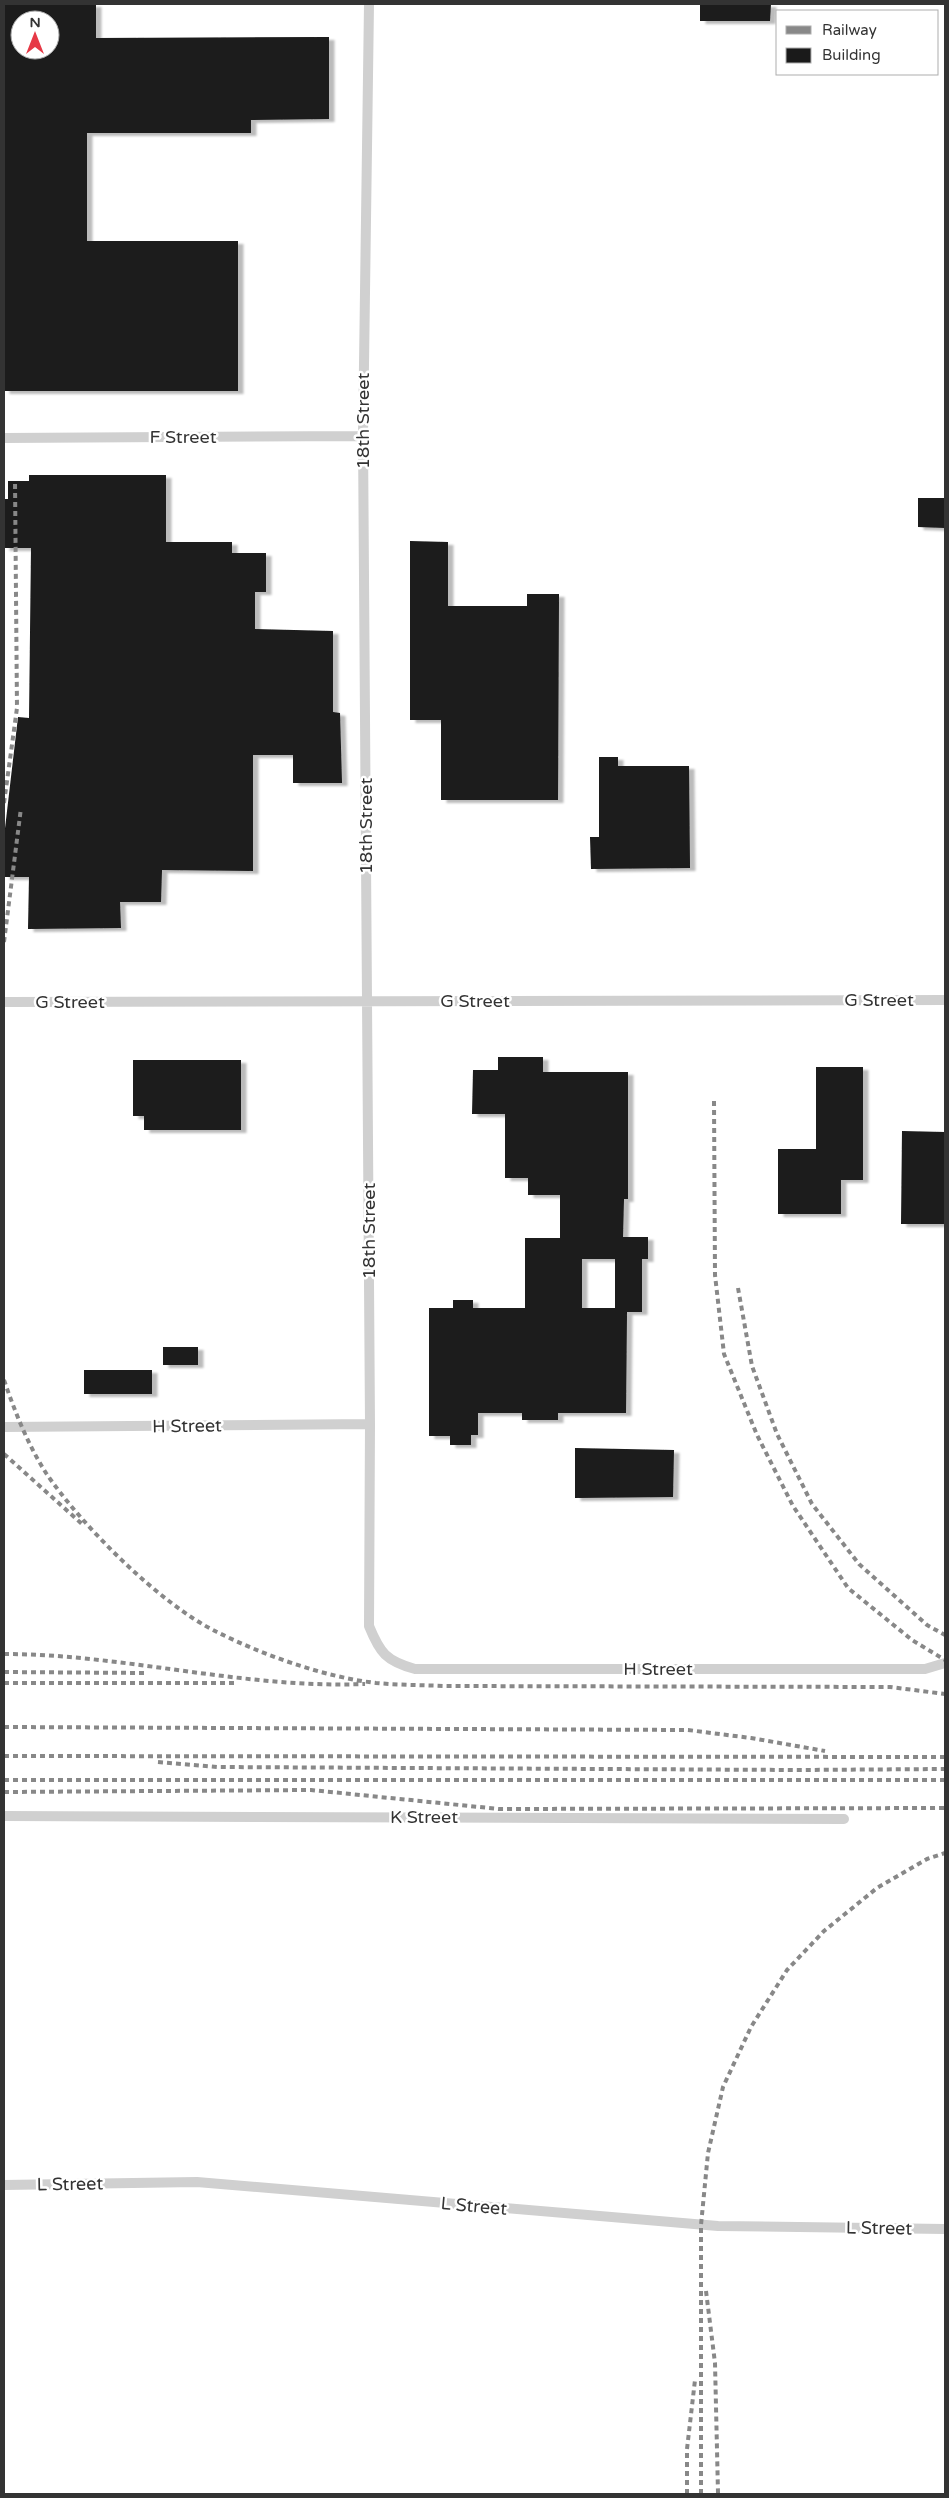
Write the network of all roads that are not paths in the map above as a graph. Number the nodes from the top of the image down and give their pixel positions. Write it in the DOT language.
graph roads {
  1 [pos="369,4"];
  2 [pos="363,436"];
  3 [pos="4,438"];
  4 [pos="945,1000"];
  5 [pos="4,1002"];
  6 [pos="368,1002"];
  7 [pos="370,1424"];
  8 [pos="4,1428"];
  9 [pos="377,1647"];
  10 [pos="945,1663"];
  11 [pos="4,1816"];
  12 [pos="844,1819"];
  13 [pos="4,2185"];
  14 [pos="945,2229"];
  1 -- 2 [label="lane, 18th Street"];
  2 -- 3 [label="lane, F Street"];
  2 -- 6 [label="lane, 18th Street"];
  4 -- 6 [label="lane, G Street"];
  5 -- 6 [label="lane, G Street"];
  6 -- 7 [label="lane, 18th Street"];
  7 -- 8 [label="lane, H Street"];
  7 -- 9 [label="lane, 18th Street"];
  9 -- 10 [label="lane, H Street"];
  11 -- 12 [label="lane, K Street"];
  13 -- 14 [label="lane, L Street"];
}
